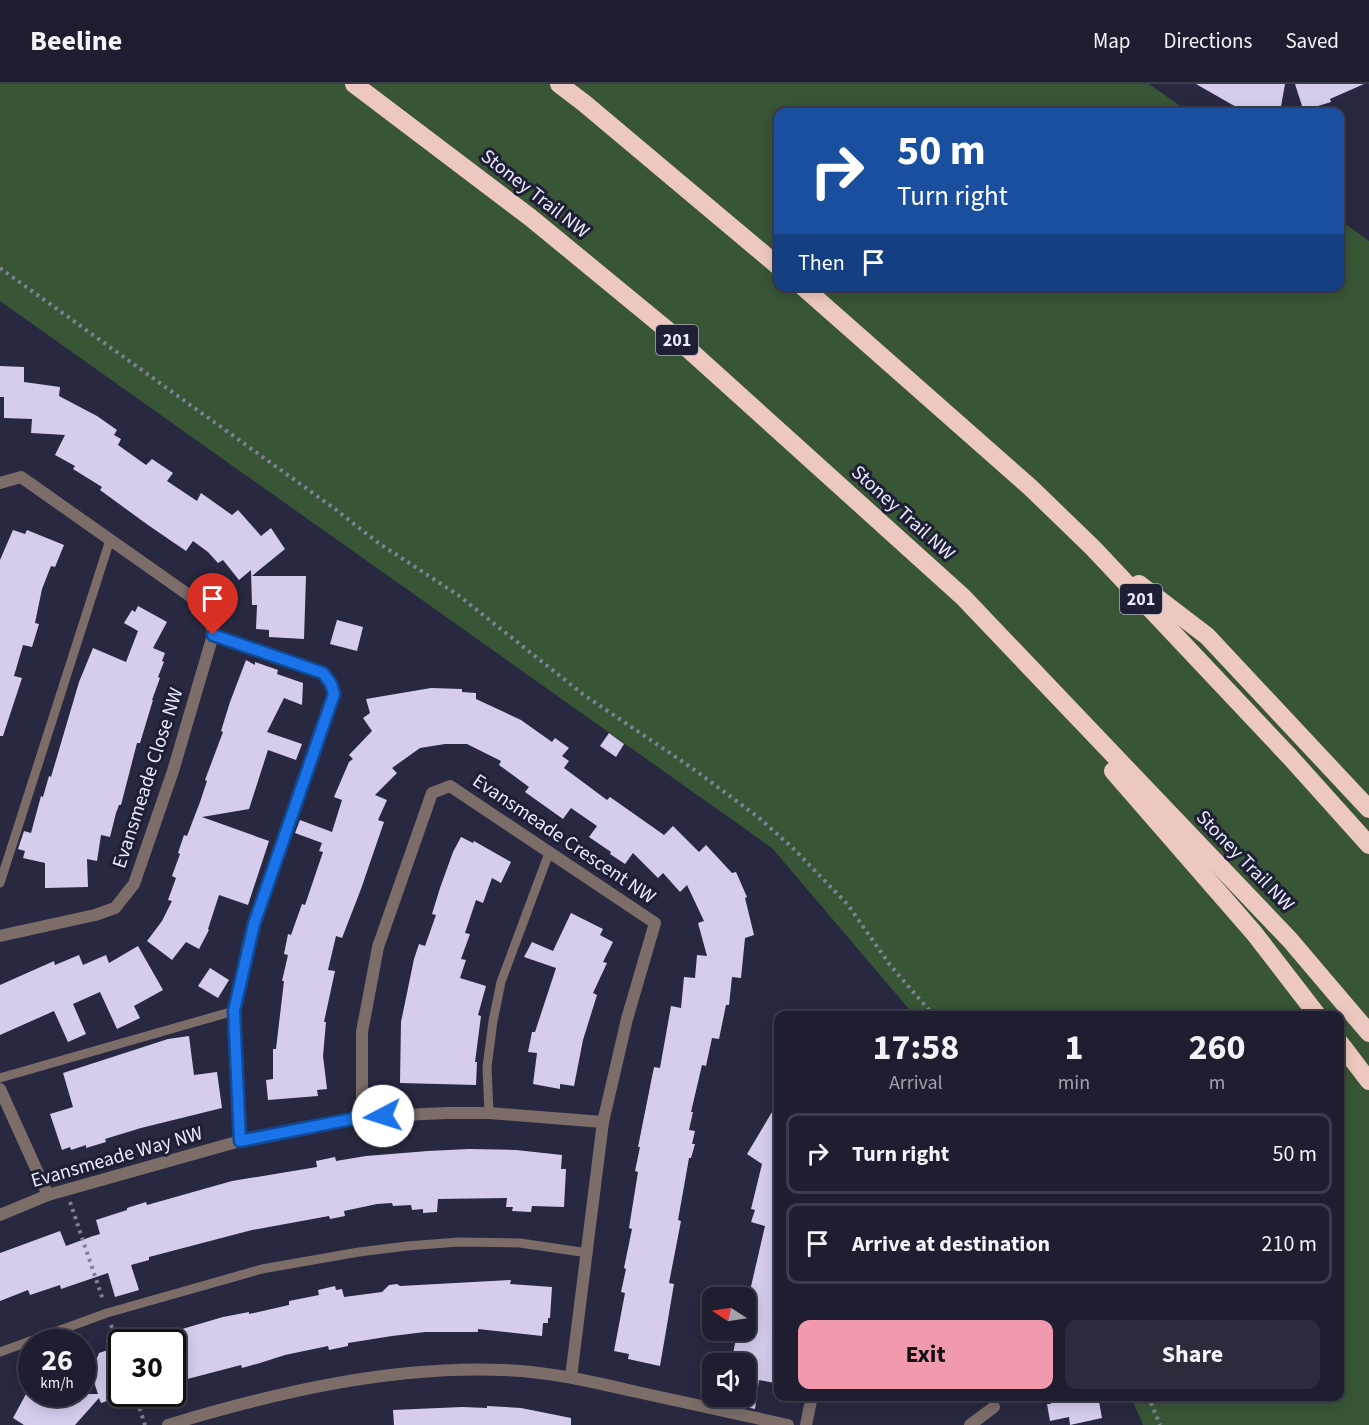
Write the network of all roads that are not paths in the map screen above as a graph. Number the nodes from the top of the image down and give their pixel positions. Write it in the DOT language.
graph roads {
  1 [pos="354,84"];
  2 [pos="558,84"];
  3 [pos="774,263"];
  4 [pos="808,291"];
  5 [pos="0,483"];
  6 [pos="110,540"];
  7 [pos="1093,548"];
  8 [pos="981,617"];
  9 [pos="213,635"];
  10 [pos="1369,809"];
  11 [pos="1369,845"];
  12 [pos="549,853"];
  13 [pos="0,883"];
  14 [pos="0,936"];
  15 [pos="234,1011"];
  16 [pos="1314,1011"];
  17 [pos="1369,1033"];
  18 [pos="1344,1048"];
  19 [pos="0,1078"];
  20 [pos="1369,1082"];
  21 [pos="0,1089"];
  22 [pos="489,1113"];
  23 [pos="362,1117"];
  24 [pos="603,1122"];
  25 [pos="240,1141"];
  26 [pos="48,1195"];
  27 [pos="0,1215"];
  28 [pos="588,1253"];
  29 [pos="0,1352"];
  30 [pos="572,1377"];
  31 [pos="811,1401"];
  32 [pos="994,1407"];
  33 [pos="168,1425"];
  34 [pos="788,1425"];
  35 [pos="806,1425"];
  36 [pos="970,1425"];
  1 -- 8 [label="highway, Stoney Trail NW / 201"];
  2 -- 3 [label="highway"];
  4 -- 7 [label="highway, 201"];
  5 -- 6 [label="street, Evansmeade Close NW"];
  6 -- 9 [label="street, Evansmeade Close NW"];
  6 -- 13 [label="lane"];
  7 -- 10 [label="highway"];
  7 -- 11 [label="highway, 201"];
  8 -- 16 [label="highway"];
  8 -- 17 [label="highway, Stoney Trail NW / 201"];
  9 -- 14 [label="street, Evansmeade Close NW"];
  9 -- 15 [label="lane"];
  12 -- 22 [label="lane"];
  12 -- 23 [label="street, Evansmeade Crescent NW"];
  12 -- 24 [label="street, Evansmeade Crescent NW"];
  15 -- 19 [label="lane"];
  15 -- 25 [label="lane"];
  18 -- 20 [label="highway"];
  21 -- 26 [label="street"];
  22 -- 23 [label="street, Evansmeade Way NW"];
  22 -- 24 [label="street, Evansmeade Way NW"];
  23 -- 25 [label="street, Evansmeade Way NW"];
  24 -- 28 [label="street, Evansmeade Crescent NW"];
  25 -- 26 [label="street, Evansmeade Way NW"];
  26 -- 27 [label="street, Evansmeade Way NW"];
  28 -- 29 [label="lane"];
  28 -- 30 [label="street, Evansmeade Crescent NW"];
  30 -- 33 [label="street"];
  30 -- 34 [label="street"];
  31 -- 35 [label="street"];
  32 -- 36 [label="street"];
}
